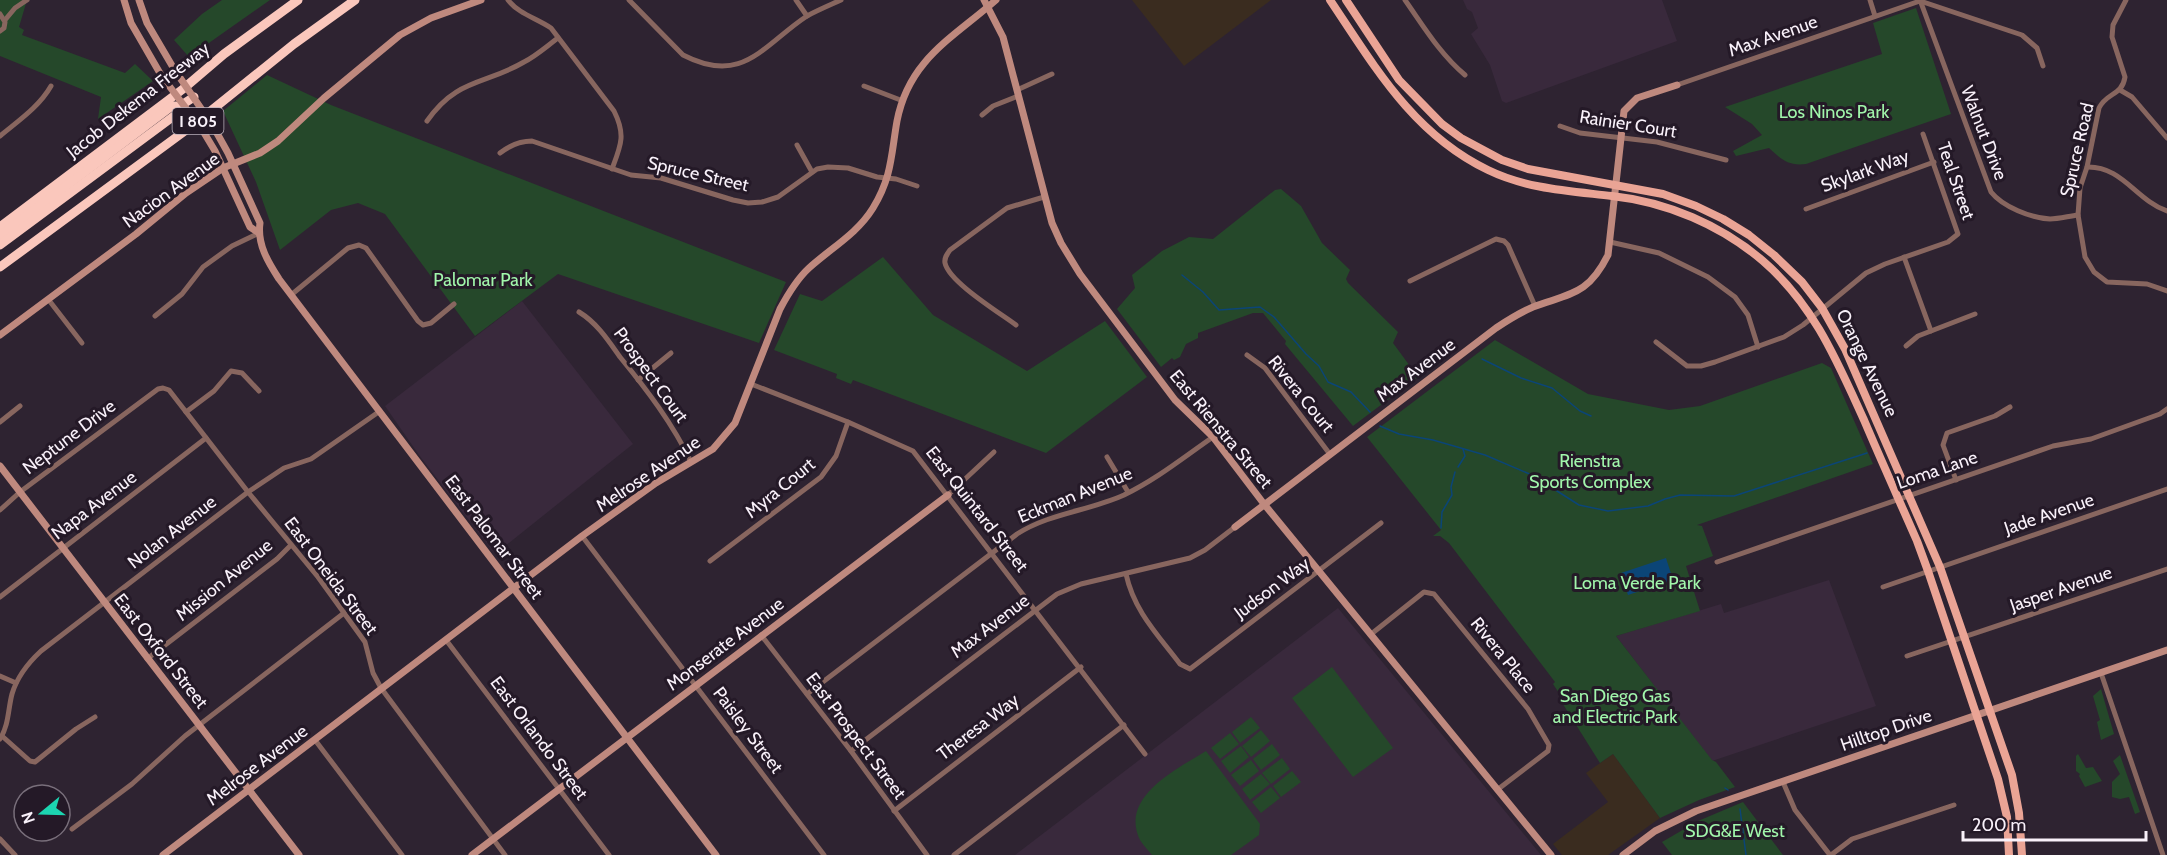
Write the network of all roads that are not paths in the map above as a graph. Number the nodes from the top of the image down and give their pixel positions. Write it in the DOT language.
graph roads {
  1 [pos="27,0"];
  2 [pos="124,0"];
  3 [pos="139,0"];
  4 [pos="298,0"];
  5 [pos="355,0"];
  6 [pos="481,0"];
  7 [pos="508,0"];
  8 [pos="629,0"];
  9 [pos="796,0"];
  10 [pos="841,0"];
  11 [pos="984,0"];
  12 [pos="996,0"];
  13 [pos="1330,0"];
  14 [pos="1346,0"];
  15 [pos="1405,0"];
  16 [pos="1870,0"];
  17 [pos="2126,0"];
  18 [pos="1920,1"];
  19 [pos="989,7"];
  20 [pos="15,8"];
  21 [pos="0,13"];
  22 [pos="807,16"];
  23 [pos="1875,16"];
  24 [pos="5,20"];
  25 [pos="0,31"];
  26 [pos="1367,33"];
  27 [pos="558,38"];
  28 [pos="1357,40"];
  29 [pos="2043,66"];
  30 [pos="1052,74"];
  31 [pos="1465,75"];
  32 [pos="1677,85"];
  33 [pos="51,86"];
  34 [pos="864,86"];
  35 [pos="2120,90"];
  36 [pos="1017,93"];
  37 [pos="194,97"];
  38 [pos="903,101"];
  39 [pos="182,105"];
  40 [pos="982,115"];
  41 [pos="427,121"];
  42 [pos="1560,126"];
  43 [pos="1923,134"];
  44 [pos="0,136"];
  45 [pos="1620,137"];
  46 [pos="2167,138"];
  47 [pos="797,145"];
  48 [pos="500,153"];
  49 [pos="109,158"];
  50 [pos="1726,160"];
  51 [pos="1934,162"];
  52 [pos="233,164"];
  53 [pos="2087,167"];
  54 [pos="223,168"];
  55 [pos="612,169"];
  56 [pos="812,172"];
  57 [pos="887,179"];
  58 [pos="1615,184"];
  59 [pos="917,186"];
  60 [pos="1614,196"];
  61 [pos="1044,197"];
  62 [pos="1806,209"];
  63 [pos="2167,211"];
  64 [pos="2078,215"];
  65 [pos="0,227"];
  66 [pos="259,233"];
  67 [pos="0,236"];
  68 [pos="1610,242"];
  69 [pos="0,245"];
  70 [pos="1904,257"];
  71 [pos="0,267"];
  72 [pos="1410,281"];
  73 [pos="2167,291"];
  74 [pos="291,295"];
  75 [pos="48,299"];
  76 [pos="454,303"];
  77 [pos="1535,306"];
  78 [pos="1822,308"];
  79 [pos="579,312"];
  80 [pos="1975,314"];
  81 [pos="155,316"];
  82 [pos="1813,316"];
  83 [pos="1016,324"];
  84 [pos="1931,331"];
  85 [pos="0,335"];
  86 [pos="1656,342"];
  87 [pos="82,343"];
  88 [pos="1906,346"];
  89 [pos="1758,347"];
  90 [pos="671,353"];
  91 [pos="1247,355"];
  92 [pos="638,380"];
  93 [pos="751,384"];
  94 [pos="158,388"];
  95 [pos="259,391"];
  96 [pos="20,406"];
  97 [pos="2010,406"];
  98 [pos="2167,409"];
  99 [pos="380,411"];
  100 [pos="186,412"];
  101 [pos="0,422"];
  102 [pos="848,422"];
  103 [pos="1213,437"];
  104 [pos="207,438"];
  105 [pos="994,452"];
  106 [pos="1329,453"];
  107 [pos="1107,457"];
  108 [pos="692,462"];
  109 [pos="0,466"];
  110 [pos="1956,480"];
  111 [pos="2167,489"];
  112 [pos="20,492"];
  113 [pos="248,492"];
  114 [pos="1128,492"];
  115 [pos="948,495"];
  116 [pos="1911,496"];
  117 [pos="1898,499"];
  118 [pos="1264,504"];
  119 [pos="0,510"];
  120 [pos="1381,523"];
  121 [pos="1235,527"];
  122 [pos="582,536"];
  123 [pos="291,545"];
  124 [pos="62,549"];
  125 [pos="992,552"];
  126 [pos="710,561"];
  127 [pos="1717,562"];
  128 [pos="1940,567"];
  129 [pos="2167,569"];
  130 [pos="1319,571"];
  131 [pos="1928,571"];
  132 [pos="1126,574"];
  133 [pos="514,587"];
  134 [pos="1883,587"];
  135 [pos="0,597"];
  136 [pos="104,603"];
  137 [pos="1036,611"];
  138 [pos="344,613"];
  139 [pos="761,635"];
  140 [pos="1370,635"];
  141 [pos="1964,638"];
  142 [pos="446,640"];
  143 [pos="1952,642"];
  144 [pos="2167,650"];
  145 [pos="1907,656"];
  146 [pos="147,659"];
  147 [pos="1081,668"];
  148 [pos="2101,673"];
  149 [pos="0,675"];
  150 [pos="16,683"];
  151 [pos="695,685"];
  152 [pos="381,688"];
  153 [pos="807,694"];
  154 [pos="1990,711"];
  155 [pos="1977,715"];
  156 [pos="95,717"];
  157 [pos="200,724"];
  158 [pos="1124,725"];
  159 [pos="1,738"];
  160 [pos="627,738"];
  161 [pos="315,740"];
  162 [pos="851,751"];
  163 [pos="1145,754"];
  164 [pos="1783,782"];
  165 [pos="559,788"];
  166 [pos="250,790"];
  167 [pos="1497,790"];
  168 [pos="1954,804"];
  169 [pos="894,811"];
  170 [pos="72,829"];
  171 [pos="0,839"];
  172 [pos="493,839"];
  173 [pos="1627,854"];
  174 [pos="15,855"];
  175 [pos="164,855"];
  176 [pos="299,855"];
  177 [pos="402,855"];
  178 [pos="472,855"];
  179 [pos="505,855"];
  180 [pos="609,855"];
  181 [pos="716,855"];
  182 [pos="824,855"];
  183 [pos="927,855"];
  184 [pos="954,855"];
  185 [pos="1551,855"];
  186 [pos="1830,855"];
  187 [pos="2009,855"];
  188 [pos="2022,855"];
  189 [pos="2163,855"];
  1 -- 20 [label="street"];
  2 -- 39 [label="street, East Palomar Street, bridge"];
  3 -- 37 [label="street, East Palomar Street, bridge"];
  4 -- 65 [label="highway, Jacob Dekema Freeway / I 805"];
  5 -- 71 [label="highway, I 805"];
  6 -- 52 [label="street, Nacion Avenue"];
  7 -- 27 [label="street"];
  8 -- 22 [label="street"];
  9 -- 22 [label="street"];
  10 -- 22 [label="street"];
  11 -- 19 [label="street, East Rienstra Street"];
  12 -- 19 [label="street, Melrose Avenue"];
  13 -- 28 [label="main road, Orange Avenue"];
  14 -- 26 [label="main road, Orange Avenue"];
  15 -- 31 [label="street"];
  16 -- 23 [label="street"];
  17 -- 35 [label="street"];
  18 -- 23 [label="street, Max Avenue"];
  18 -- 29 [label="street"];
  18 -- 64 [label="street, Walnut Drive"];
  19 -- 36 [label="street, East Rienstra Street"];
  19 -- 38 [label="street, Melrose Avenue"];
  20 -- 21 [label="street"];
  20 -- 24 [label="street"];
  21 -- 24 [label="street"];
  23 -- 32 [label="street, Max Avenue"];
  24 -- 25 [label="street"];
  26 -- 28 [label="main road"];
  26 -- 58 [label="main road, Orange Avenue"];
  27 -- 41 [label="street"];
  27 -- 55 [label="street"];
  28 -- 60 [label="main road, Orange Avenue"];
  30 -- 36 [label="street"];
  32 -- 45 [label="street, Max Avenue"];
  33 -- 44 [label="street"];
  34 -- 38 [label="street"];
  35 -- 46 [label="street"];
  35 -- 53 [label="street, Spruce Road"];
  36 -- 40 [label="street"];
  36 -- 61 [label="street, East Rienstra Street"];
  37 -- 39 [label="highway, bridge"];
  37 -- 52 [label="street, East Palomar Street, bridge"];
  38 -- 57 [label="street, Melrose Avenue"];
  39 -- 49 [label="highway"];
  39 -- 54 [label="street, East Palomar Street, bridge"];
  42 -- 45 [label="street, Rainier Court"];
  43 -- 51 [label="street, Teal Street"];
  45 -- 50 [label="street, Rainier Court"];
  45 -- 58 [label="street, Max Avenue"];
  47 -- 56 [label="street"];
  48 -- 55 [label="street, Spruce Street"];
  49 -- 67 [label="highway"];
  49 -- 69 [label="highway"];
  51 -- 62 [label="street, Skylark Way"];
  51 -- 70 [label="street, Teal Street"];
  52 -- 54 [label="street, Nacion Avenue"];
  52 -- 66 [label="street, East Palomar Street"];
  53 -- 63 [label="street"];
  53 -- 64 [label="street, Spruce Road"];
  54 -- 66 [label="street, East Palomar Street"];
  54 -- 75 [label="street, Nacion Avenue"];
  55 -- 56 [label="street, Spruce Street"];
  56 -- 57 [label="street, Spruce Street"];
  57 -- 59 [label="street, Spruce Street"];
  57 -- 93 [label="street, Melrose Avenue"];
  58 -- 60 [label="street, Max Avenue"];
  58 -- 78 [label="main road, Orange Avenue"];
  60 -- 68 [label="street, Max Avenue"];
  60 -- 82 [label="main road, Orange Avenue"];
  61 -- 83 [label="street"];
  61 -- 103 [label="street, East Rienstra Street"];
  64 -- 73 [label="street"];
  66 -- 74 [label="street, East Palomar Street"];
  66 -- 81 [label="street"];
  68 -- 77 [label="street, Max Avenue"];
  68 -- 89 [label="street"];
  70 -- 78 [label="street"];
  70 -- 84 [label="street"];
  72 -- 77 [label="street"];
  74 -- 76 [label="street"];
  74 -- 99 [label="street, East Palomar Street"];
  75 -- 85 [label="street, Nacion Avenue"];
  75 -- 87 [label="street"];
  77 -- 106 [label="street, Max Avenue"];
  78 -- 82 [label="street"];
  78 -- 116 [label="main road, Orange Avenue"];
  79 -- 92 [label="street, Prospect Court"];
  80 -- 84 [label="street"];
  82 -- 89 [label="street"];
  82 -- 117 [label="main road, Orange Avenue"];
  84 -- 88 [label="street"];
  86 -- 89 [label="street"];
  90 -- 92 [label="street"];
  91 -- 106 [label="street, Rivera Court"];
  92 -- 108 [label="street, Prospect Court"];
  93 -- 102 [label="street, East Quintard Street"];
  93 -- 108 [label="street, Melrose Avenue"];
  94 -- 100 [label="street, East Oneida Street"];
  94 -- 112 [label="street, Neptune Drive"];
  95 -- 100 [label="street"];
  96 -- 101 [label="street"];
  97 -- 110 [label="street"];
  98 -- 110 [label="street, Loma Lane"];
  99 -- 113 [label="street, Nolan Avenue"];
  99 -- 133 [label="street, East Palomar Street"];
  100 -- 104 [label="street, East Oneida Street"];
  102 -- 115 [label="street, East Quintard Street"];
  102 -- 126 [label="street, Myra Court"];
  103 -- 114 [label="street, Eckman Avenue"];
  103 -- 118 [label="street, East Rienstra Street"];
  104 -- 113 [label="street, East Oneida Street"];
  104 -- 124 [label="street, Napa Avenue"];
  105 -- 115 [label="street, Monserate Avenue"];
  106 -- 118 [label="street, Max Avenue"];
  107 -- 114 [label="street"];
  108 -- 122 [label="street, Melrose Avenue"];
  109 -- 112 [label="street, East Oxford Street"];
  110 -- 116 [label="street, Loma Lane"];
  111 -- 128 [label="street, Jade Avenue"];
  112 -- 119 [label="street, Neptune Drive"];
  112 -- 124 [label="street, East Oxford Street"];
  113 -- 123 [label="street, East Oneida Street"];
  113 -- 136 [label="street, Nolan Avenue"];
  114 -- 125 [label="street, Eckman Avenue"];
  115 -- 125 [label="street, East Quintard Street"];
  115 -- 139 [label="street, Monserate Avenue"];
  116 -- 117 [label="street, Loma Lane"];
  116 -- 128 [label="main road, Orange Avenue"];
  117 -- 127 [label="street, Loma Lane"];
  117 -- 131 [label="main road, Orange Avenue"];
  118 -- 121 [label="street, Max Avenue"];
  118 -- 130 [label="street, East Rienstra Street"];
  120 -- 130 [label="street, Judson Way"];
  121 -- 132 [label="street, Max Avenue"];
  122 -- 133 [label="street, Melrose Avenue"];
  122 -- 151 [label="street, Paisley Street"];
  123 -- 138 [label="street, East Oneida Street"];
  123 -- 146 [label="street, Mission Avenue"];
  124 -- 135 [label="street, Napa Avenue"];
  124 -- 136 [label="street, East Oxford Street"];
  125 -- 137 [label="street, East Quintard Street"];
  125 -- 153 [label="street, Eckman Avenue"];
  128 -- 131 [label="street, Jade Avenue"];
  128 -- 141 [label="main road, Orange Avenue"];
  129 -- 141 [label="street, Jasper Avenue"];
  130 -- 132 [label="street, Judson Way"];
  130 -- 140 [label="street, East Rienstra Street"];
  131 -- 134 [label="street, Jade Avenue"];
  131 -- 143 [label="main road, Orange Avenue"];
  132 -- 137 [label="street, Max Avenue"];
  133 -- 142 [label="street, Melrose Avenue"];
  133 -- 160 [label="street, East Palomar Street"];
  136 -- 146 [label="street, East Oxford Street"];
  136 -- 150 [label="street, Nolan Avenue"];
  137 -- 147 [label="street, East Quintard Street"];
  137 -- 162 [label="street, Max Avenue"];
  138 -- 152 [label="street, East Oneida Street"];
  138 -- 157 [label="street"];
  139 -- 151 [label="street, Monserate Avenue"];
  139 -- 153 [label="street, East Prospect Street"];
  140 -- 167 [label="street, East Rienstra Street"];
  140 -- 167 [label="street, Rivera Place"];
  141 -- 143 [label="street, Jasper Avenue"];
  141 -- 154 [label="main road, Orange Avenue"];
  142 -- 152 [label="street, Melrose Avenue"];
  142 -- 165 [label="street, East Orlando Street"];
  143 -- 145 [label="street, Jasper Avenue"];
  143 -- 155 [label="main road, Orange Avenue"];
  144 -- 148 [label="street, Hilltop Drive"];
  146 -- 157 [label="street, East Oxford Street"];
  147 -- 158 [label="street, East Quintard Street"];
  147 -- 169 [label="street, Theresa Way"];
  148 -- 154 [label="street, Hilltop Drive"];
  148 -- 189 [label="street"];
  149 -- 150 [label="street"];
  150 -- 159 [label="street, Nolan Avenue"];
  151 -- 160 [label="street, Monserate Avenue"];
  151 -- 182 [label="street, Paisley Street"];
  152 -- 161 [label="street, Melrose Avenue"];
  152 -- 172 [label="street, East Oneida Street"];
  153 -- 162 [label="street, East Prospect Street"];
  154 -- 155 [label="street, Hilltop Drive"];
  154 -- 188 [label="main road, Orange Avenue"];
  155 -- 164 [label="street, Hilltop Drive"];
  155 -- 187 [label="main road, Orange Avenue"];
  156 -- 159 [label="street"];
  157 -- 166 [label="street, East Oxford Street"];
  157 -- 170 [label="street"];
  158 -- 163 [label="street, East Quintard Street"];
  158 -- 184 [label="street"];
  160 -- 165 [label="street, Monserate Avenue"];
  160 -- 181 [label="street, East Palomar Street"];
  161 -- 166 [label="street, Melrose Avenue"];
  161 -- 177 [label="street"];
  162 -- 169 [label="street, East Prospect Street"];
  164 -- 173 [label="street, Hilltop Drive"];
  164 -- 186 [label="street"];
  165 -- 172 [label="street, Monserate Avenue"];
  165 -- 180 [label="street, East Orlando Street"];
  166 -- 175 [label="street, Melrose Avenue"];
  166 -- 176 [label="street, East Oxford Street"];
  167 -- 185 [label="street, East Rienstra Street"];
  168 -- 186 [label="street"];
  169 -- 183 [label="street, East Prospect Street"];
  171 -- 174 [label="street"];
  172 -- 178 [label="street, Monserate Avenue"];
  172 -- 179 [label="street, East Oneida Street"];
}
